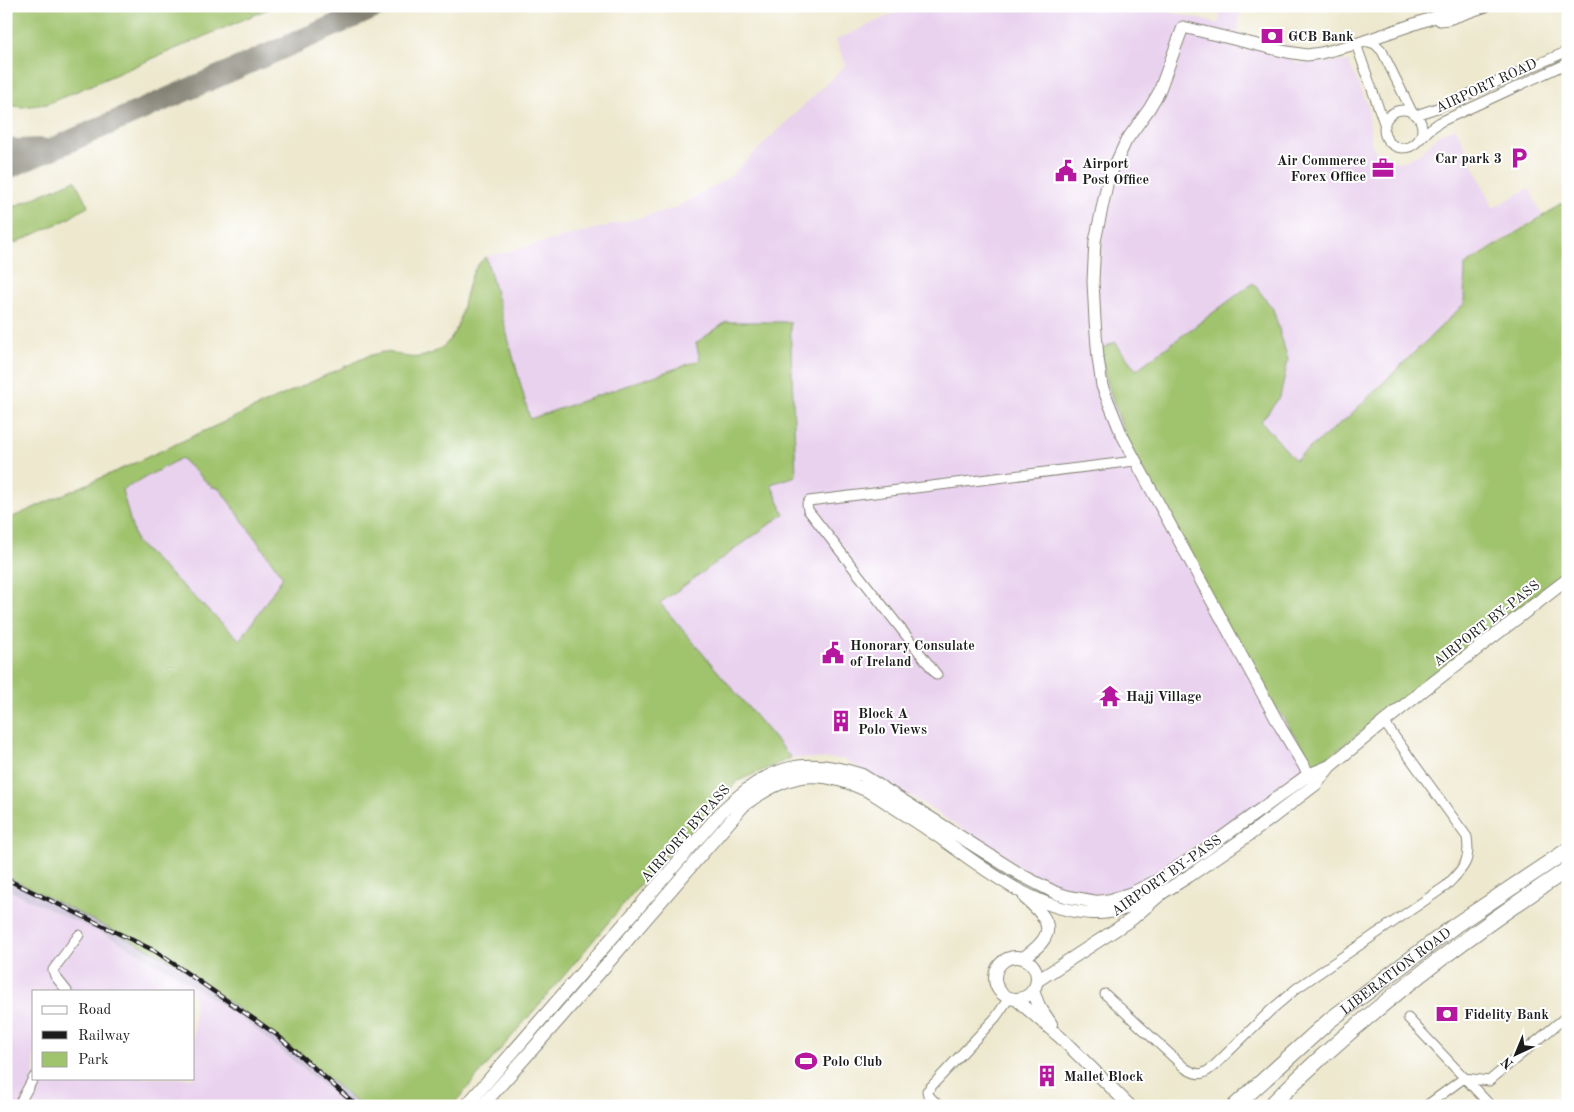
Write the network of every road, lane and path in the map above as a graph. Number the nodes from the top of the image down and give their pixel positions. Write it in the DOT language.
graph roads {
  1 [pos="1460,6"];
  2 [pos="1486,6"];
  3 [pos="1432,18"];
  4 [pos="1361,43"];
  5 [pos="1568,51"];
  6 [pos="1568,63"];
  7 [pos="1414,114"];
  8 [pos="1385,126"];
  9 [pos="1420,139"];
  10 [pos="1135,461"];
  11 [pos="1568,579"];
  12 [pos="938,676"];
  13 [pos="1384,722"];
  14 [pos="1312,780"];
  15 [pos="1568,850"];
  16 [pos="1568,869"];
  17 [pos="1157,881"];
  18 [pos="1017,890"];
  19 [pos="1162,893"];
  20 [pos="79,935"];
  21 [pos="1022,958"];
  22 [pos="1035,986"];
  23 [pos="66,990"];
  24 [pos="1105,994"];
  25 [pos="1013,999"];
  26 [pos="1568,1015"];
  27 [pos="1408,1018"];
  28 [pos="1061,1038"];
  29 [pos="1464,1078"];
  30 [pos="32,1080"];
  31 [pos="18,1106"];
  32 [pos="466,1106"];
  33 [pos="482,1106"];
  34 [pos="939,1106"];
  35 [pos="1130,1106"];
  36 [pos="1235,1106"];
  37 [pos="1270,1106"];
  38 [pos="1426,1106"];
  39 [pos="1491,1106"];
  1 -- 3 [label="street"];
  2 -- 3 [label="street"];
  3 -- 4 [label="street"];
  4 -- 7 [label="street, AIRPORT ROAD"];
  4 -- 8 [label="street, AIRPORT ROAD"];
  4 -- 10 [label="street"];
  5 -- 7 [label="street, AIRPORT ROAD"];
  6 -- 9 [label="street, AIRPORT ROAD"];
  7 -- 8 [label="street, AIRPORT ROAD"];
  7 -- 9 [label="street, AIRPORT ROAD"];
  8 -- 9 [label="street, AIRPORT ROAD"];
  10 -- 12 [label="street"];
  10 -- 14 [label="street"];
  11 -- 13 [label="main road, AIRPORT BY-PASS"];
  13 -- 14 [label="main road, AIRPORT BY-PASS"];
  13 -- 24 [label="street"];
  14 -- 17 [label="main road, AIRPORT BY-PASS"];
  14 -- 19 [label="main road, AIRPORT BY-PASS"];
  15 -- 36 [label="highway, LIBERATION ROAD"];
  16 -- 37 [label="highway, LIBERATION ROAD"];
  17 -- 32 [label="main road, AIRPORT BYPASS"];
  18 -- 19 [label="main road, AIRPORT BYPASS"];
  18 -- 21 [label="main road"];
  18 -- 33 [label="main road, AIRPORT BYPASS"];
  19 -- 22 [label="main road, AIRPORT BY-PASS"];
  20 -- 23 [label="street"];
  21 -- 22 [label="main road"];
  21 -- 25 [label="main road"];
  22 -- 25 [label="main road"];
  22 -- 28 [label="main road"];
  25 -- 28 [label="main road"];
  25 -- 34 [label="street"];
  26 -- 29 [label="street"];
  27 -- 29 [label="street"];
  28 -- 35 [label="main road"];
  29 -- 38 [label="street"];
  29 -- 39 [label="street"];
  30 -- 31 [label="street"];
}
